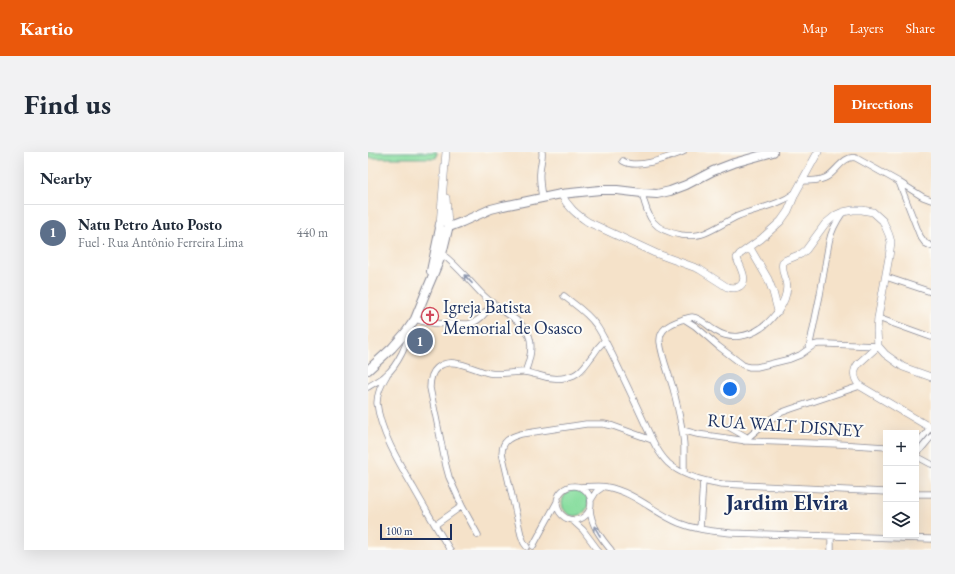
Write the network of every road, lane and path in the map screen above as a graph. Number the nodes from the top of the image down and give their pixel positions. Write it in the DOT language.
graph roads {
  1 [pos="446,152"];
  2 [pos="543,152"];
  3 [pos="683,152"];
  4 [pos="772,152"];
  5 [pos="818,152"];
  6 [pos="623,161"];
  7 [pos="802,181"];
  8 [pos="899,182"];
  9 [pos="796,192"];
  10 [pos="561,194"];
  11 [pos="642,194"];
  12 [pos="542,198"];
  13 [pos="931,200"];
  14 [pos="843,212"];
  15 [pos="445,226"];
  16 [pos="931,246"];
  17 [pos="750,248"];
  18 [pos="442,254"];
  19 [pos="886,277"];
  20 [pos="428,287"];
  21 [pos="931,292"];
  22 [pos="564,296"];
  23 [pos="493,304"];
  24 [pos="778,311"];
  25 [pos="878,318"];
  26 [pos="415,319"];
  27 [pos="684,319"];
  28 [pos="410,328"];
  29 [pos="931,337"];
  30 [pos="604,341"];
  31 [pos="878,346"];
  32 [pos="809,348"];
  33 [pos="368,370"];
  34 [pos="524,372"];
  35 [pos="387,374"];
  36 [pos="931,377"];
  37 [pos="860,386"];
  38 [pos="368,387"];
  39 [pos="729,427"];
  40 [pos="930,428"];
  41 [pos="682,430"];
  42 [pos="931,437"];
  43 [pos="746,439"];
  44 [pos="652,440"];
  45 [pos="919,441"];
  46 [pos="883,447"];
  47 [pos="919,451"];
  48 [pos="919,457"];
  49 [pos="931,464"];
  50 [pos="684,473"];
  51 [pos="704,481"];
  52 [pos="580,487"];
  53 [pos="605,487"];
  54 [pos="883,492"];
  55 [pos="919,494"];
  56 [pos="931,494"];
  57 [pos="558,499"];
  58 [pos="591,500"];
  59 [pos="462,506"];
  60 [pos="590,509"];
  61 [pos="561,514"];
  62 [pos="548,519"];
  63 [pos="572,520"];
  64 [pos="435,524"];
  65 [pos="700,529"];
  66 [pos="478,535"];
  67 [pos="831,536"];
  68 [pos="931,539"];
  69 [pos="531,548"];
  70 [pos="450,550"];
  71 [pos="598,550"];
  72 [pos="611,550"];
  73 [pos="831,550"];
  1 -- 15 [label="street"];
  2 -- 12 [label="street"];
  3 -- 6 [label="street"];
  4 -- 11 [label="main road"];
  5 -- 7 [label="street"];
  7 -- 8 [label="street"];
  7 -- 9 [label="street"];
  8 -- 13 [label="street"];
  8 -- 16 [label="street"];
  9 -- 11 [label="street"];
  9 -- 17 [label="street"];
  10 -- 11 [label="main road"];
  10 -- 12 [label="main road"];
  10 -- 17 [label="street"];
  12 -- 15 [label="main road"];
  14 -- 19 [label="street"];
  14 -- 24 [label="street"];
  14 -- 32 [label="street"];
  15 -- 18 [label="main road"];
  15 -- 20 [label="main road"];
  17 -- 24 [label="street"];
  18 -- 20 [label="main road"];
  23 -- 18 [label="street, one-way"];
  19 -- 21 [label="street"];
  19 -- 25 [label="street"];
  20 -- 26 [label="main road"];
  22 -- 30 [label="street"];
  23 -- 26 [label="street"];
  23 -- 34 [label="street"];
  24 -- 27 [label="street"];
  25 -- 29 [label="street"];
  25 -- 31 [label="street"];
  26 -- 28 [label="main road"];
  27 -- 32 [label="street"];
  27 -- 41 [label="street"];
  28 -- 33 [label="main road"];
  28 -- 35 [label="street"];
  30 -- 34 [label="street"];
  30 -- 44 [label="street"];
  31 -- 32 [label="street"];
  31 -- 36 [label="street"];
  31 -- 37 [label="street"];
  34 -- 59 [label="street"];
  35 -- 38 [label="street"];
  35 -- 64 [label="street"];
  37 -- 40 [label="street"];
  37 -- 43 [label="street"];
  39 -- 43 [label="street"];
  40 -- 45 [label="street"];
  41 -- 43 [label="street, RUA WALT DISNEY"];
  41 -- 50 [label="street"];
  42 -- 47 [label="street"];
  43 -- 46 [label="street, RUA WALT DISNEY"];
  44 -- 50 [label="street"];
  44 -- 69 [label="street"];
  48 -- 49 [label="street"];
  50 -- 51 [label="street"];
  51 -- 54 [label="street"];
  51 -- 65 [label="street"];
  52 -- 53 [label="street"];
  52 -- 57 [label="street"];
  52 -- 58 [label="street"];
  53 -- 58 [label="street"];
  53 -- 65 [label="street"];
  55 -- 56 [label="street"];
  57 -- 61 [label="street"];
  57 -- 62 [label="street"];
  58 -- 60 [label="street"];
  59 -- 64 [label="street"];
  59 -- 66 [label="street"];
  60 -- 63 [label="street"];
  72 -- 60 [label="street, one-way"];
  61 -- 62 [label="street"];
  61 -- 63 [label="street"];
  62 -- 69 [label="street"];
  63 -- 71 [label="street"];
  64 -- 70 [label="street"];
  65 -- 67 [label="street"];
  67 -- 68 [label="street"];
  67 -- 73 [label="street"];
}
